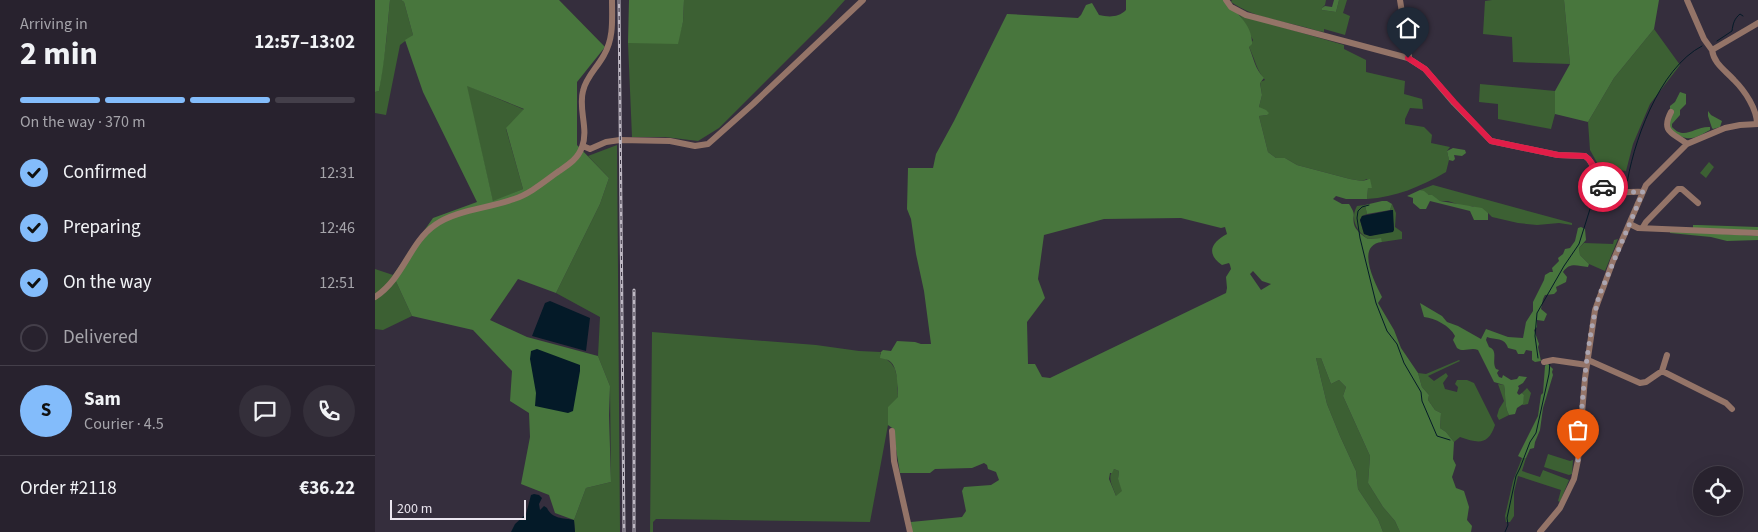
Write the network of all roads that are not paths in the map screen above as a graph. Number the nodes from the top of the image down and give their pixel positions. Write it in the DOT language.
graph roads {
  1 [pos="612,0"];
  2 [pos="863,0"];
  3 [pos="1226,0"];
  4 [pos="1400,0"];
  5 [pos="1687,0"];
  6 [pos="1758,23"];
  7 [pos="1712,50"];
  8 [pos="1408,58"];
  9 [pos="1671,112"];
  10 [pos="1758,124"];
  11 [pos="1687,144"];
  12 [pos="583,146"];
  13 [pos="1643,192"];
  14 [pos="1698,203"];
  15 [pos="1630,224"];
  16 [pos="1640,229"];
  17 [pos="1758,233"];
  18 [pos="375,296"];
  19 [pos="1667,355"];
  20 [pos="1544,362"];
  21 [pos="1587,362"];
  22 [pos="1662,371"];
  23 [pos="1732,410"];
  24 [pos="891,432"];
  25 [pos="910,532"];
  26 [pos="1540,532"];
  1 -- 12 [label="street"];
  2 -- 12 [label="street"];
  3 -- 8 [label="street"];
  4 -- 8 [label="street"];
  5 -- 7 [label="street"];
  6 -- 7 [label="street"];
  7 -- 10 [label="street"];
  8 -- 13 [label="street"];
  9 -- 11 [label="street"];
  10 -- 11 [label="street"];
  11 -- 13 [label="street"];
  12 -- 18 [label="street"];
  13 -- 15 [label="street"];
  14 -- 16 [label="street"];
  15 -- 16 [label="street"];
  15 -- 21 [label="street"];
  16 -- 17 [label="street"];
  19 -- 22 [label="street"];
  20 -- 21 [label="street"];
  21 -- 22 [label="street"];
  21 -- 26 [label="street"];
  22 -- 23 [label="street"];
  24 -- 25 [label="street"];
}
